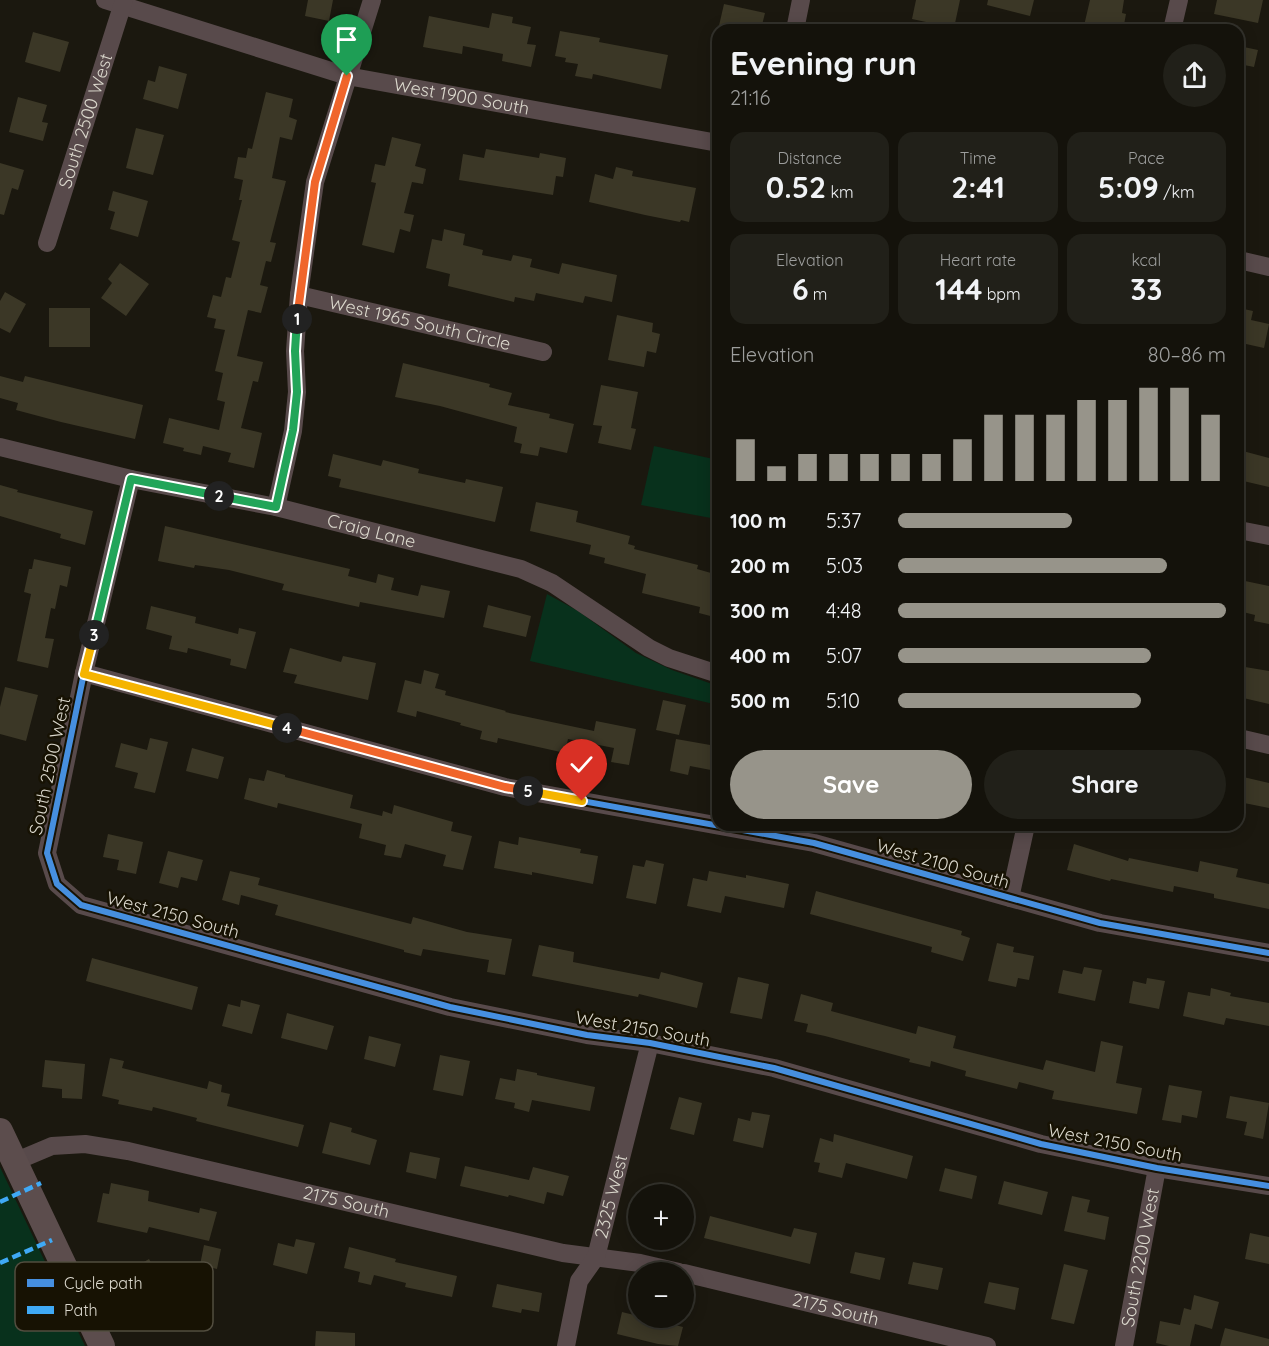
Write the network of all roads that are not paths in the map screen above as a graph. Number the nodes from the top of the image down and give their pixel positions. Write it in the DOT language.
graph roads {
  1 [pos="372,0"];
  2 [pos="801,0"];
  3 [pos="1179,0"];
  4 [pos="117,2"];
  5 [pos="796,24"];
  6 [pos="1173,24"];
  7 [pos="347,76"];
  8 [pos="712,142"];
  9 [pos="47,243"];
  10 [pos="1244,261"];
  11 [pos="1269,267"];
  12 [pos="299,295"];
  13 [pos="543,352"];
  14 [pos="0,447"];
  15 [pos="131,479"];
  16 [pos="276,507"];
  17 [pos="1244,531"];
  18 [pos="1269,536"];
  19 [pos="712,673"];
  20 [pos="84,674"];
  21 [pos="1244,739"];
  22 [pos="1269,745"];
  23 [pos="712,825"];
  24 [pos="748,831"];
  25 [pos="1025,831"];
  26 [pos="57,884"];
  27 [pos="1010,898"];
  28 [pos="1269,953"];
  29 [pos="650,1043"];
  30 [pos="0,1131"];
  31 [pos="14,1162"];
  32 [pos="1157,1168"];
  33 [pos="1269,1186"];
  34 [pos="596,1257"];
  35 [pos="62,1262"];
  36 [pos="633,1262"];
  37 [pos="694,1275"];
  38 [pos="95,1331"];
  39 [pos="102,1346"];
  40 [pos="566,1346"];
  41 [pos="987,1346"];
  42 [pos="1124,1346"];
  1 -- 7 [label="street"];
  2 -- 5 [label="street"];
  3 -- 6 [label="street"];
  4 -- 7 [label="street, West 1900 South"];
  4 -- 9 [label="street, South 2500 West"];
  7 -- 8 [label="street, West 1900 South"];
  7 -- 12 [label="street"];
  10 -- 11 [label="street"];
  12 -- 13 [label="street, West 1965 South Circle"];
  12 -- 16 [label="street"];
  14 -- 15 [label="street, Craig Lane"];
  15 -- 16 [label="street, Craig Lane"];
  15 -- 20 [label="street, South 2500 West"];
  16 -- 19 [label="street, Craig Lane"];
  17 -- 18 [label="street"];
  20 -- 23 [label="street, West 2100 South"];
  20 -- 26 [label="street, South 2500 West"];
  21 -- 22 [label="street"];
  24 -- 27 [label="street, West 2100 South"];
  25 -- 27 [label="street"];
  26 -- 29 [label="street, West 2150 South"];
  27 -- 28 [label="street, West 2100 South"];
  29 -- 32 [label="street, West 2150 South"];
  29 -- 34 [label="street, 2325 West"];
  30 -- 31 [label="street"];
  31 -- 34 [label="street, 2175 South"];
  31 -- 35 [label="street"];
  32 -- 33 [label="street, West 2150 South"];
  32 -- 42 [label="street, South 2200 West"];
  34 -- 36 [label="street, 2175 South"];
  34 -- 40 [label="street, 2325 West"];
  37 -- 41 [label="street, 2175 South"];
  38 -- 39 [label="street"];
}
